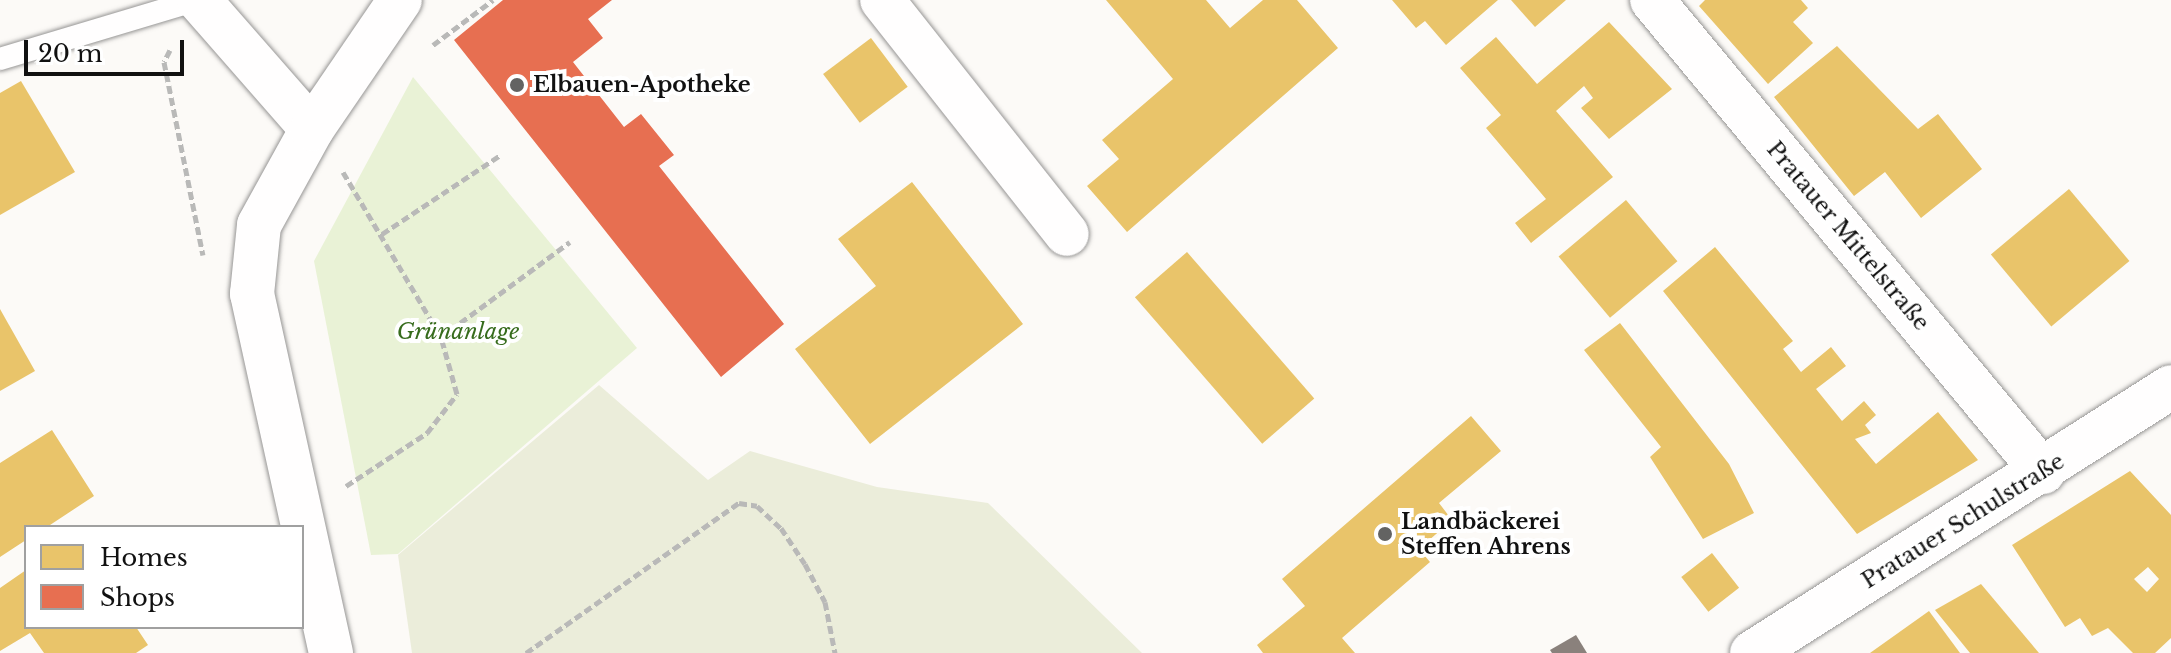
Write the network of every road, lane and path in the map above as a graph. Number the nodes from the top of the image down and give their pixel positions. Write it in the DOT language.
graph roads {
  1 [pos="198,0"];
  2 [pos="400,0"];
  3 [pos="493,0"];
  4 [pos="882,0"];
  5 [pos="1652,0"];
  6 [pos="178,37"];
  7 [pos="418,56"];
  8 [pos="0,59"];
  9 [pos="312,129"];
  10 [pos="499,156"];
  11 [pos="354,162"];
  12 [pos="346,176"];
  13 [pos="338,188"];
  14 [pos="382,234"];
  15 [pos="1067,234"];
  16 [pos="570,242"];
  17 [pos="252,294"];
  18 [pos="441,337"];
  19 [pos="2171,387"];
  20 [pos="2043,472"];
  21 [pos="298,505"];
  22 [pos="302,525"];
  23 [pos="304,532"];
  24 [pos="331,653"];
  25 [pos="526,653"];
  26 [pos="835,653"];
  27 [pos="1752,653"];
  1 -- 8 [label="lane"];
  1 -- 9 [label="street"];
  2 -- 9 [label="street"];
  3 -- 7 [label="path"];
  4 -- 15 [label="street"];
  5 -- 20 [label="street, Pratauer Mittelstraße"];
  6 -- 17 [label="path"];
  9 -- 12 [label="path"];
  9 -- 17 [label="street"];
  10 -- 14 [label="path"];
  11 -- 12 [label="path"];
  12 -- 13 [label="path"];
  12 -- 14 [label="path"];
  14 -- 18 [label="path"];
  16 -- 18 [label="path"];
  17 -- 21 [label="street"];
  18 -- 21 [label="path"];
  19 -- 20 [label="street, Pratauer Schulstraße"];
  20 -- 27 [label="street, Pratauer Schulstraße"];
  21 -- 22 [label="street"];
  23 -- 24 [label="street"];
  25 -- 26 [label="path"];
}
